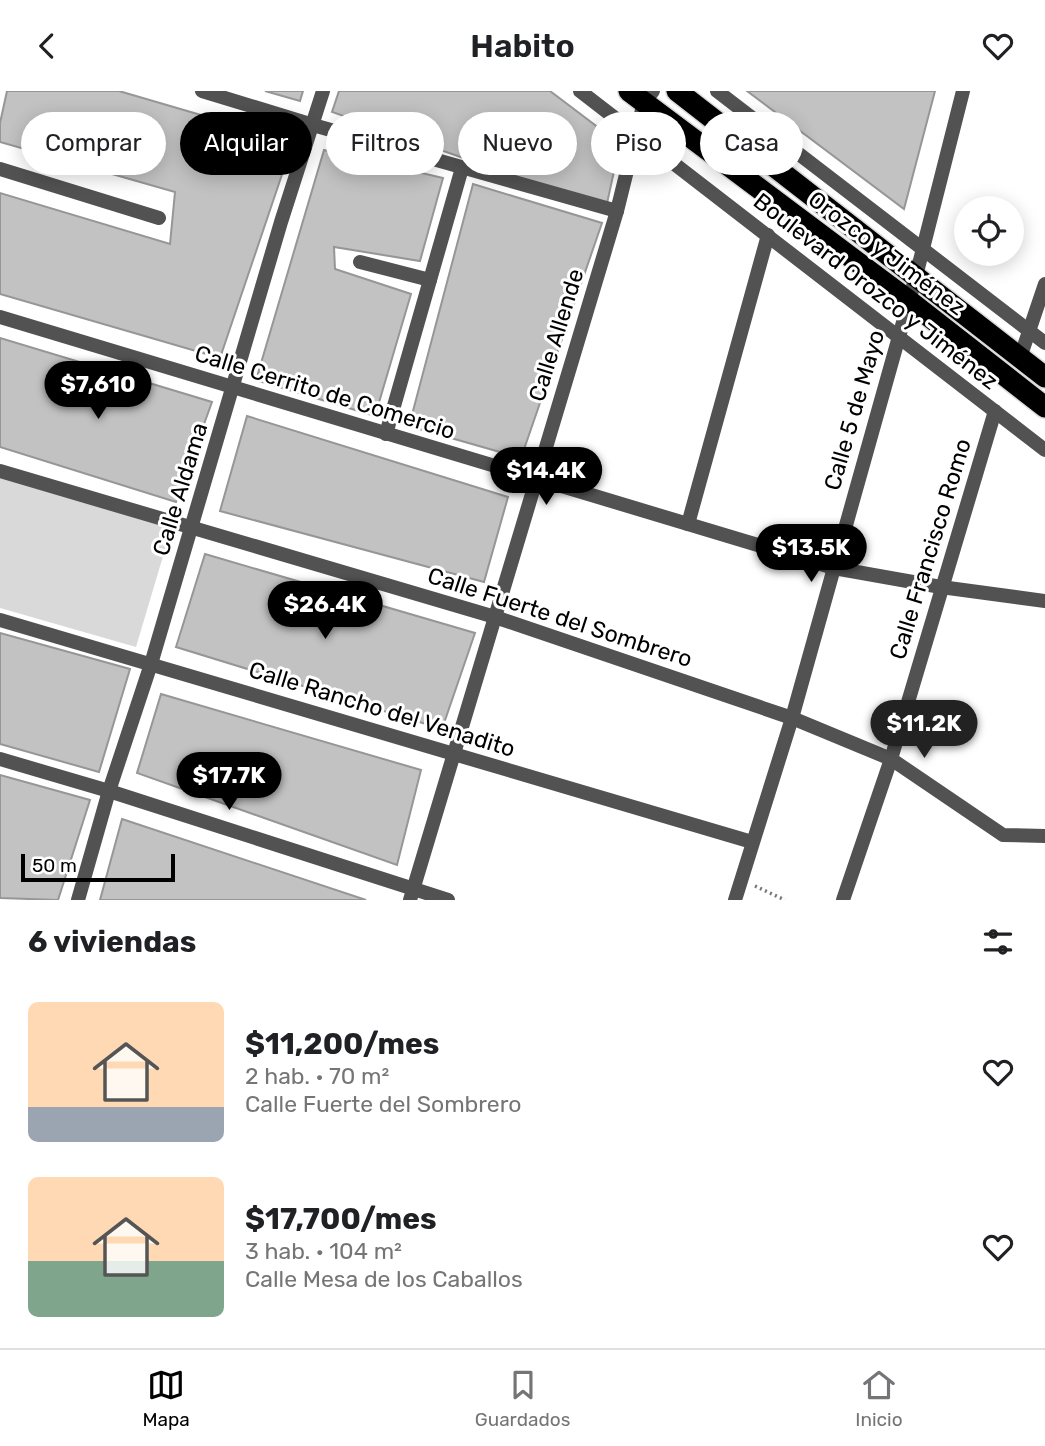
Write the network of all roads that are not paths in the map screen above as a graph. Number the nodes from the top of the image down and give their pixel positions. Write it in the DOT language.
graph roads {
  1 [pos="202,91"];
  2 [pos="323,91"];
  3 [pos="580,91"];
  4 [pos="677,91"];
  5 [pos="717,91"];
  6 [pos="963,91"];
  7 [pos="642,95"];
  8 [pos="608,112"];
  9 [pos="313,125"];
  10 [pos="458,167"];
  11 [pos="0,169"];
  12 [pos="686,172"];
  13 [pos="459,175"];
  14 [pos="486,175"];
  15 [pos="626,175"];
  16 [pos="617,211"];
  17 [pos="159,218"];
  18 [pos="768,235"];
  19 [pos="923,249"];
  20 [pos="360,262"];
  21 [pos="916,276"];
  22 [pos="430,280"];
  23 [pos="1045,284"];
  24 [pos="908,300"];
  25 [pos="0,317"];
  26 [pos="1029,330"];
  27 [pos="898,337"];
  28 [pos="1045,343"];
  29 [pos="1020,358"];
  30 [pos="1045,377"];
  31 [pos="234,388"];
  32 [pos="1045,407"];
  33 [pos="995,411"];
  34 [pos="386,434"];
  35 [pos="1045,450"];
  36 [pos="0,471"];
  37 [pos="536,480"];
  38 [pos="688,524"];
  39 [pos="192,527"];
  40 [pos="834,568"];
  41 [pos="941,587"];
  42 [pos="1045,601"];
  43 [pos="495,617"];
  44 [pos="0,620"];
  45 [pos="151,664"];
  46 [pos="792,718"];
  47 [pos="454,754"];
  48 [pos="0,759"];
  49 [pos="891,759"];
  50 [pos="109,791"];
  51 [pos="1045,836"];
  52 [pos="752,842"];
  53 [pos="411,895"];
  54 [pos="78,900"];
  55 [pos="448,900"];
  56 [pos="735,900"];
  57 [pos="843,900"];
  1 -- 9 [label="street"];
  2 -- 9 [label="street, Calle Aldama"];
  3 -- 8 [label="street, Boulevard Orozco y Jiménez"];
  4 -- 21 [label="highway, Orozco y Jiménez"];
  5 -- 19 [label="street, Orozco y Jiménez"];
  6 -- 19 [label="street, Calle 5 de Mayo"];
  7 -- 24 [label="highway, Orozco y Jiménez"];
  9 -- 10 [label="street"];
  9 -- 31 [label="street, Calle Aldama"];
  11 -- 17 [label="street"];
  12 -- 18 [label="street, Boulevard Orozco y Jiménez"];
  13 -- 22 [label="street"];
  14 -- 16 [label="street"];
  15 -- 16 [label="street, Calle Allende"];
  16 -- 37 [label="street, Calle Allende"];
  18 -- 27 [label="street, Boulevard Orozco y Jiménez"];
  18 -- 38 [label="street"];
  19 -- 21 [label="street, Calle 5 de Mayo"];
  19 -- 26 [label="street, Orozco y Jiménez"];
  20 -- 22 [label="street"];
  21 -- 24 [label="street, Calle 5 de Mayo"];
  21 -- 29 [label="highway, Orozco y Jiménez"];
  22 -- 34 [label="street"];
  23 -- 26 [label="street"];
  24 -- 27 [label="street, Calle 5 de Mayo"];
  24 -- 32 [label="highway, Orozco y Jiménez"];
  25 -- 31 [label="street, Calle Cerrito de Comercio"];
  26 -- 28 [label="street, Orozco y Jiménez"];
  26 -- 29 [label="street"];
  27 -- 33 [label="street, Boulevard Orozco y Jiménez"];
  27 -- 40 [label="street, Calle 5 de Mayo"];
  29 -- 30 [label="highway, Orozco y Jiménez"];
  31 -- 34 [label="street, Calle Cerrito de Comercio"];
  31 -- 39 [label="street, Calle Aldama"];
  33 -- 35 [label="street, Boulevard Orozco y Jiménez"];
  33 -- 41 [label="street, Calle Francisco Romo"];
  34 -- 37 [label="street, Calle Cerrito de Comercio"];
  36 -- 39 [label="street, Calle Fuerte del Sombrero"];
  37 -- 38 [label="street, Calle Cerrito de Comercio"];
  37 -- 43 [label="street, Calle Allende"];
  38 -- 40 [label="street, Calle Cerrito de Comercio"];
  39 -- 43 [label="street, Calle Fuerte del Sombrero"];
  39 -- 45 [label="street, Calle Aldama"];
  40 -- 41 [label="street, Calle Cerrito de Comercio"];
  40 -- 46 [label="street, Calle 5 de Mayo"];
  41 -- 42 [label="street, Calle Cerrito de Comercio"];
  41 -- 49 [label="street, Calle Francisco Romo"];
  43 -- 46 [label="street, Calle Fuerte del Sombrero"];
  43 -- 47 [label="street, Calle Allende"];
  44 -- 45 [label="street, Calle Rancho del Venadito"];
  45 -- 47 [label="street, Calle Rancho del Venadito"];
  45 -- 50 [label="street, Calle Aldama"];
  46 -- 49 [label="street, Calle Fuerte del Sombrero"];
  46 -- 52 [label="street, Calle 5 de Mayo"];
  47 -- 52 [label="street, Calle Rancho del Venadito"];
  47 -- 53 [label="street, Calle Allende"];
  48 -- 50 [label="street"];
  49 -- 51 [label="street, Calle Fuerte del Sombrero"];
  49 -- 57 [label="street, Calle Francisco Romo"];
  50 -- 53 [label="street"];
  50 -- 54 [label="street, Calle Aldama"];
  52 -- 56 [label="street, Calle 5 de Mayo"];
  53 -- 55 [label="street"];
}
